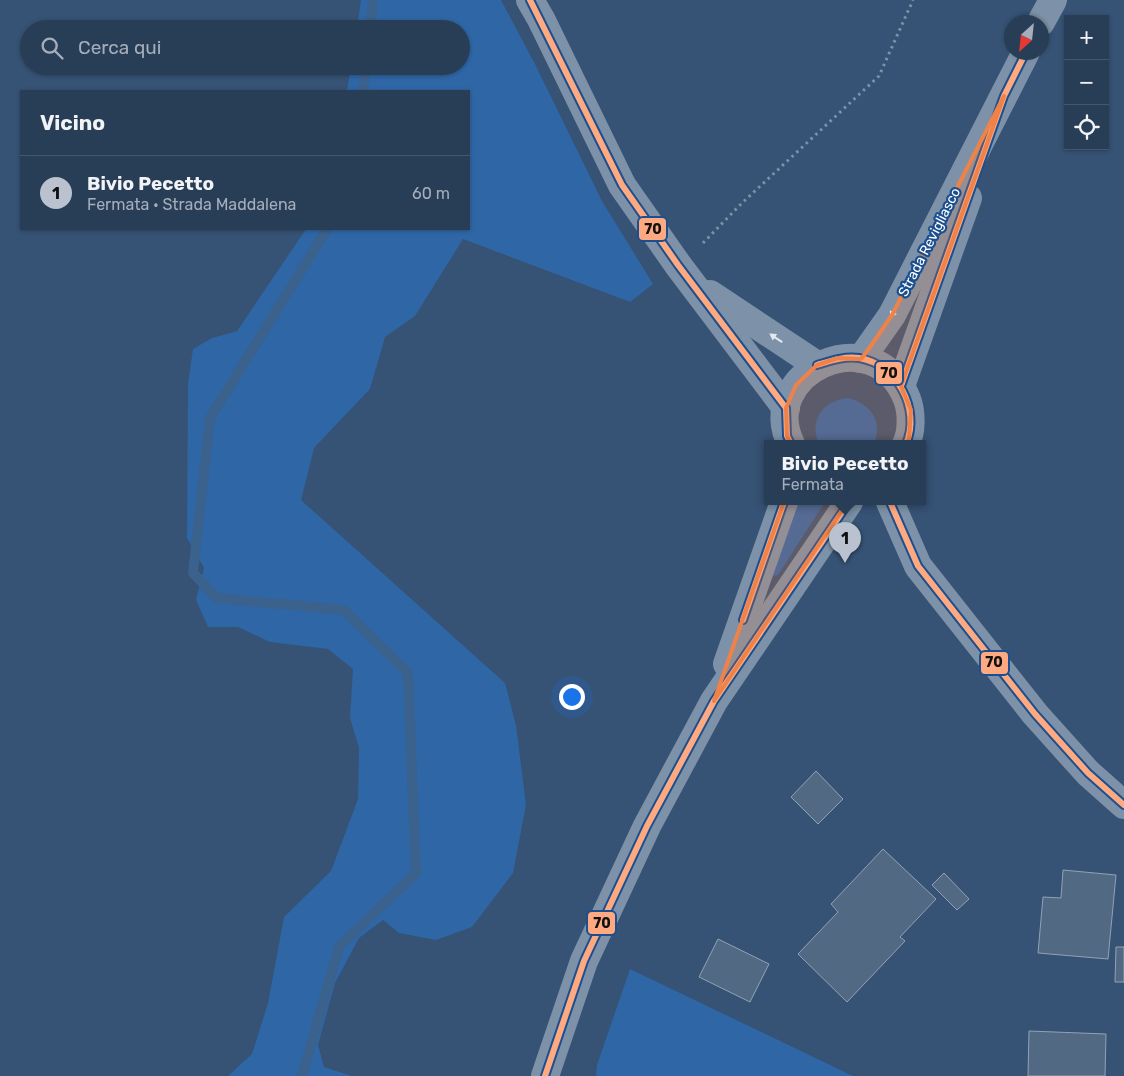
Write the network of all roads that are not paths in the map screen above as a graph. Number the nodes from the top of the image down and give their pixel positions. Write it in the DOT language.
graph roads {
  1 [pos="530,0"];
  2 [pos="1052,0"];
  3 [pos="1044,15"];
  4 [pos="1022,60"];
  5 [pos="1004,96"];
  6 [pos="685,274"];
  7 [pos="861,359"];
  8 [pos="817,365"];
  9 [pos="902,386"];
  10 [pos="786,408"];
  11 [pos="789,440"];
  12 [pos="908,440"];
  13 [pos="783,505"];
  14 [pos="847,505"];
  15 [pos="891,505"];
  16 [pos="714,701"];
  17 [pos="1124,804"];
  18 [pos="545,1076"];
  1 -- 6 [label="street"];
  2 -- 3 [label="street"];
  4 -- 5 [label="street, Strada Revigliasco"];
  5 -- 7 [label="street, Strada Revigliasco, one-way"];
  5 -- 9 [label="street, Strada Revigliasco"];
  8 -- 6 [label="street, one-way"];
  6 -- 10 [label="street"];
  7 -- 8 [label="street"];
  7 -- 9 [label="street"];
  8 -- 10 [label="street"];
  9 -- 12 [label="street"];
  10 -- 11 [label="street"];
  13 -- 16 [label="street"];
  14 -- 16 [label="street"];
  15 -- 17 [label="street"];
  16 -- 18 [label="street"];
}
